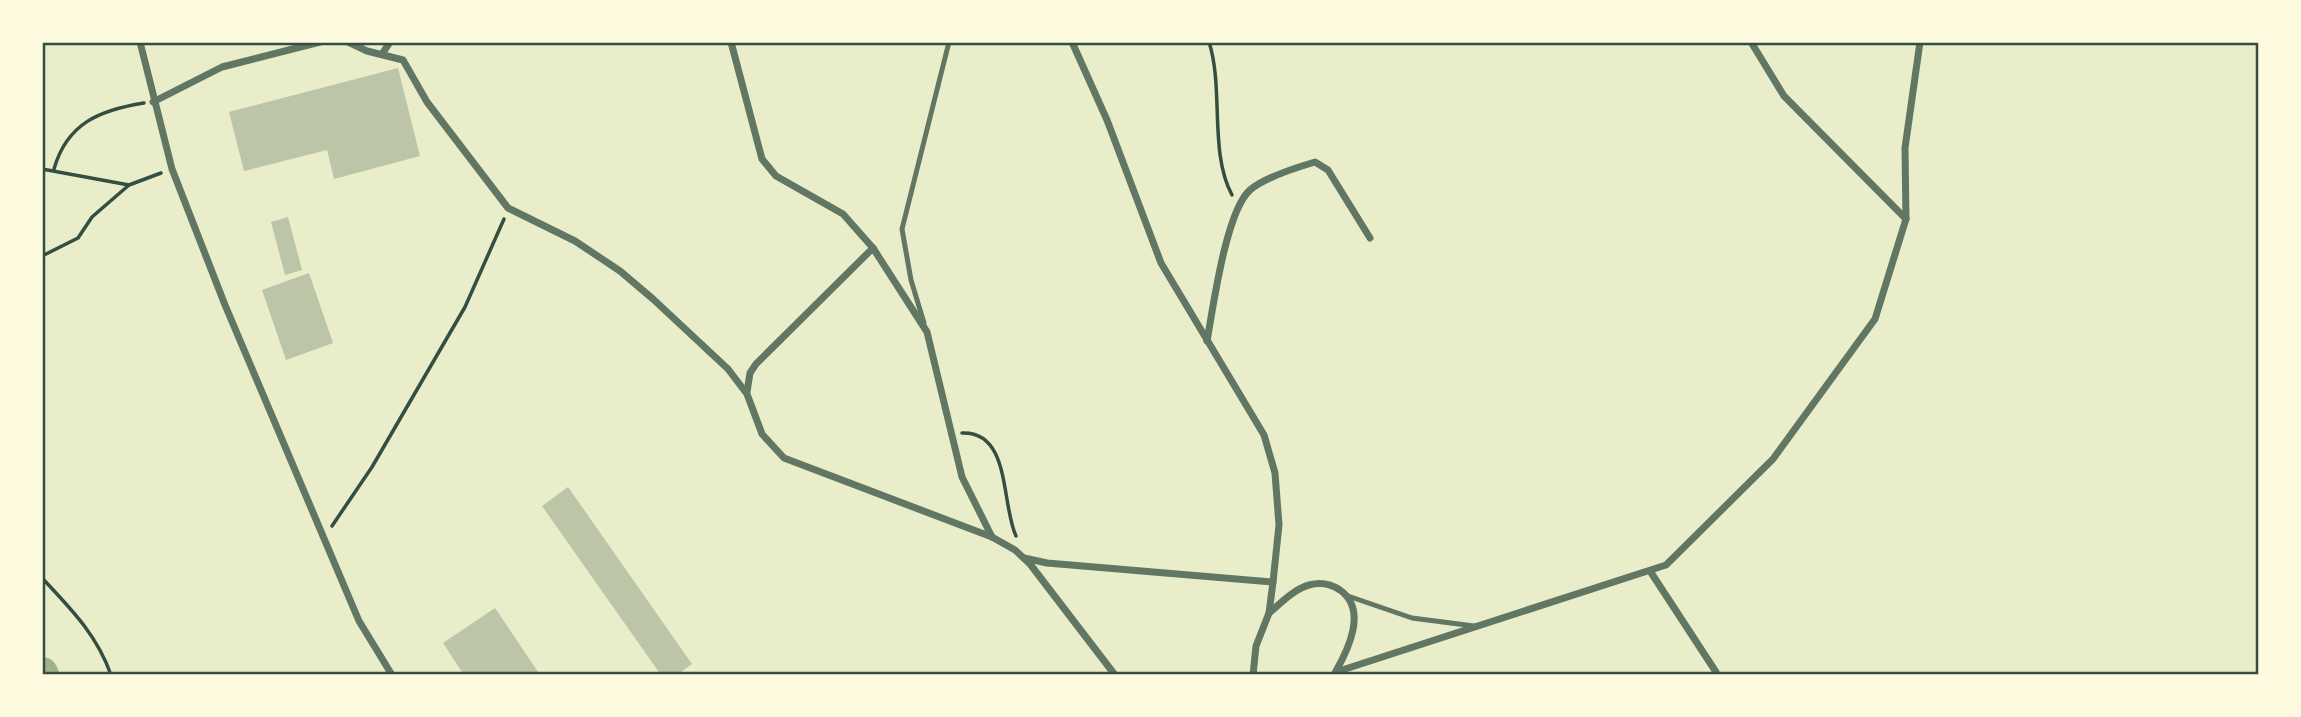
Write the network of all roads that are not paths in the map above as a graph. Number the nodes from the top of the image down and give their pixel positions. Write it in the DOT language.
graph roads {
  1 [pos="140,42"];
  2 [pos="320,42"];
  3 [pos="348,42"];
  4 [pos="390,42"];
  5 [pos="731,42"];
  6 [pos="949,42"];
  7 [pos="1072,42"];
  8 [pos="1751,42"];
  9 [pos="1920,42"];
  10 [pos="382,54"];
  11 [pos="153,102"];
  12 [pos="1906,219"];
  13 [pos="1370,238"];
  14 [pos="873,248"];
  15 [pos="927,332"];
  16 [pos="1207,342"];
  17 [pos="747,394"];
  18 [pos="992,537"];
  19 [pos="1026,558"];
  20 [pos="1650,571"];
  21 [pos="1273,582"];
  22 [pos="1346,596"];
  23 [pos="1269,613"];
  24 [pos="1477,626"];
  25 [pos="1716,672"];
  26 [pos="1335,673"];
  27 [pos="392,675"];
  28 [pos="1115,675"];
  29 [pos="1253,675"];
  1 -- 11 [label="street"];
  2 -- 11 [label="street"];
  3 -- 10 [label="street"];
  4 -- 10 [label="street"];
  5 -- 14 [label="street"];
  6 -- 15 [label="lane"];
  7 -- 16 [label="street"];
  8 -- 12 [label="street"];
  9 -- 12 [label="street"];
  10 -- 17 [label="street"];
  11 -- 27 [label="street"];
  12 -- 20 [label="street"];
  13 -- 16 [label="street"];
  14 -- 15 [label="street"];
  14 -- 17 [label="street"];
  15 -- 18 [label="street"];
  16 -- 21 [label="street"];
  17 -- 18 [label="street"];
  18 -- 19 [label="street"];
  19 -- 21 [label="street"];
  19 -- 28 [label="street"];
  20 -- 24 [label="street"];
  20 -- 25 [label="street"];
  21 -- 23 [label="street"];
  22 -- 23 [label="street"];
  22 -- 24 [label="lane"];
  22 -- 26 [label="street"];
  23 -- 29 [label="street"];
  24 -- 26 [label="street"];
}
